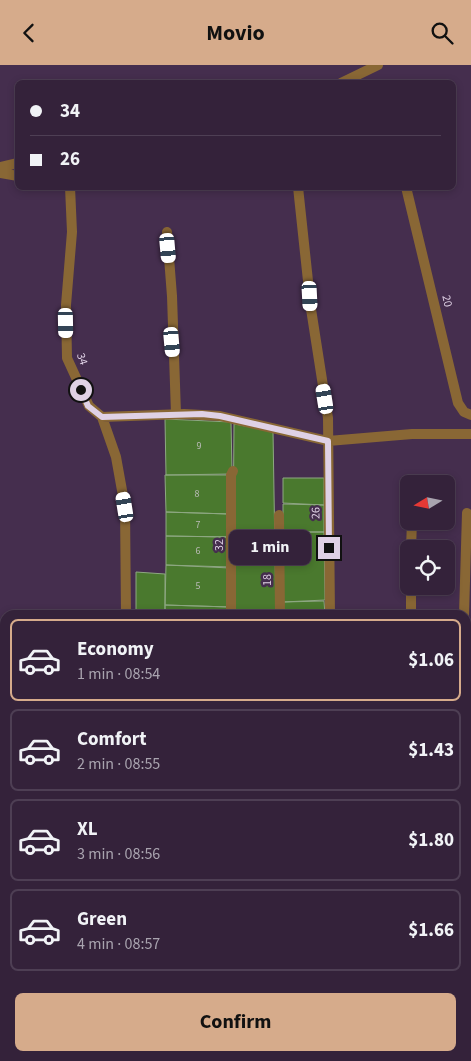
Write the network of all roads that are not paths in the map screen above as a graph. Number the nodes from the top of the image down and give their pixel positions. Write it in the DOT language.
graph roads {
  1 [pos="378,65"];
  2 [pos="347,80"];
  3 [pos="15,164"];
  4 [pos="0,167"];
  5 [pos="0,173"];
  6 [pos="15,176"];
  7 [pos="70,190"];
  8 [pos="298,190"];
  9 [pos="407,190"];
  10 [pos="167,233"];
  11 [pos="176,414"];
  12 [pos="471,415"];
  13 [pos="102,417"];
  14 [pos="471,434"];
  15 [pos="328,441"];
  16 [pos="232,473"];
  17 [pos="466,513"];
  18 [pos="279,515"];
  19 [pos="411,595"];
  20 [pos="126,610"];
  21 [pos="232,610"];
  22 [pos="280,610"];
  23 [pos="330,610"];
  24 [pos="411,610"];
  25 [pos="464,610"];
  1 -- 2 [label="street"];
  3 -- 4 [label="street"];
  5 -- 6 [label="street"];
  7 -- 13 [label="street, 34"];
  8 -- 15 [label="street, 26"];
  9 -- 12 [label="street, 20"];
  10 -- 11 [label="street"];
  11 -- 13 [label="street"];
  11 -- 15 [label="street"];
  13 -- 20 [label="street"];
  14 -- 15 [label="street"];
  15 -- 23 [label="street, 26"];
  16 -- 21 [label="street, 32"];
  17 -- 25 [label="street"];
  18 -- 22 [label="street, 18"];
  19 -- 24 [label="street"];
}
